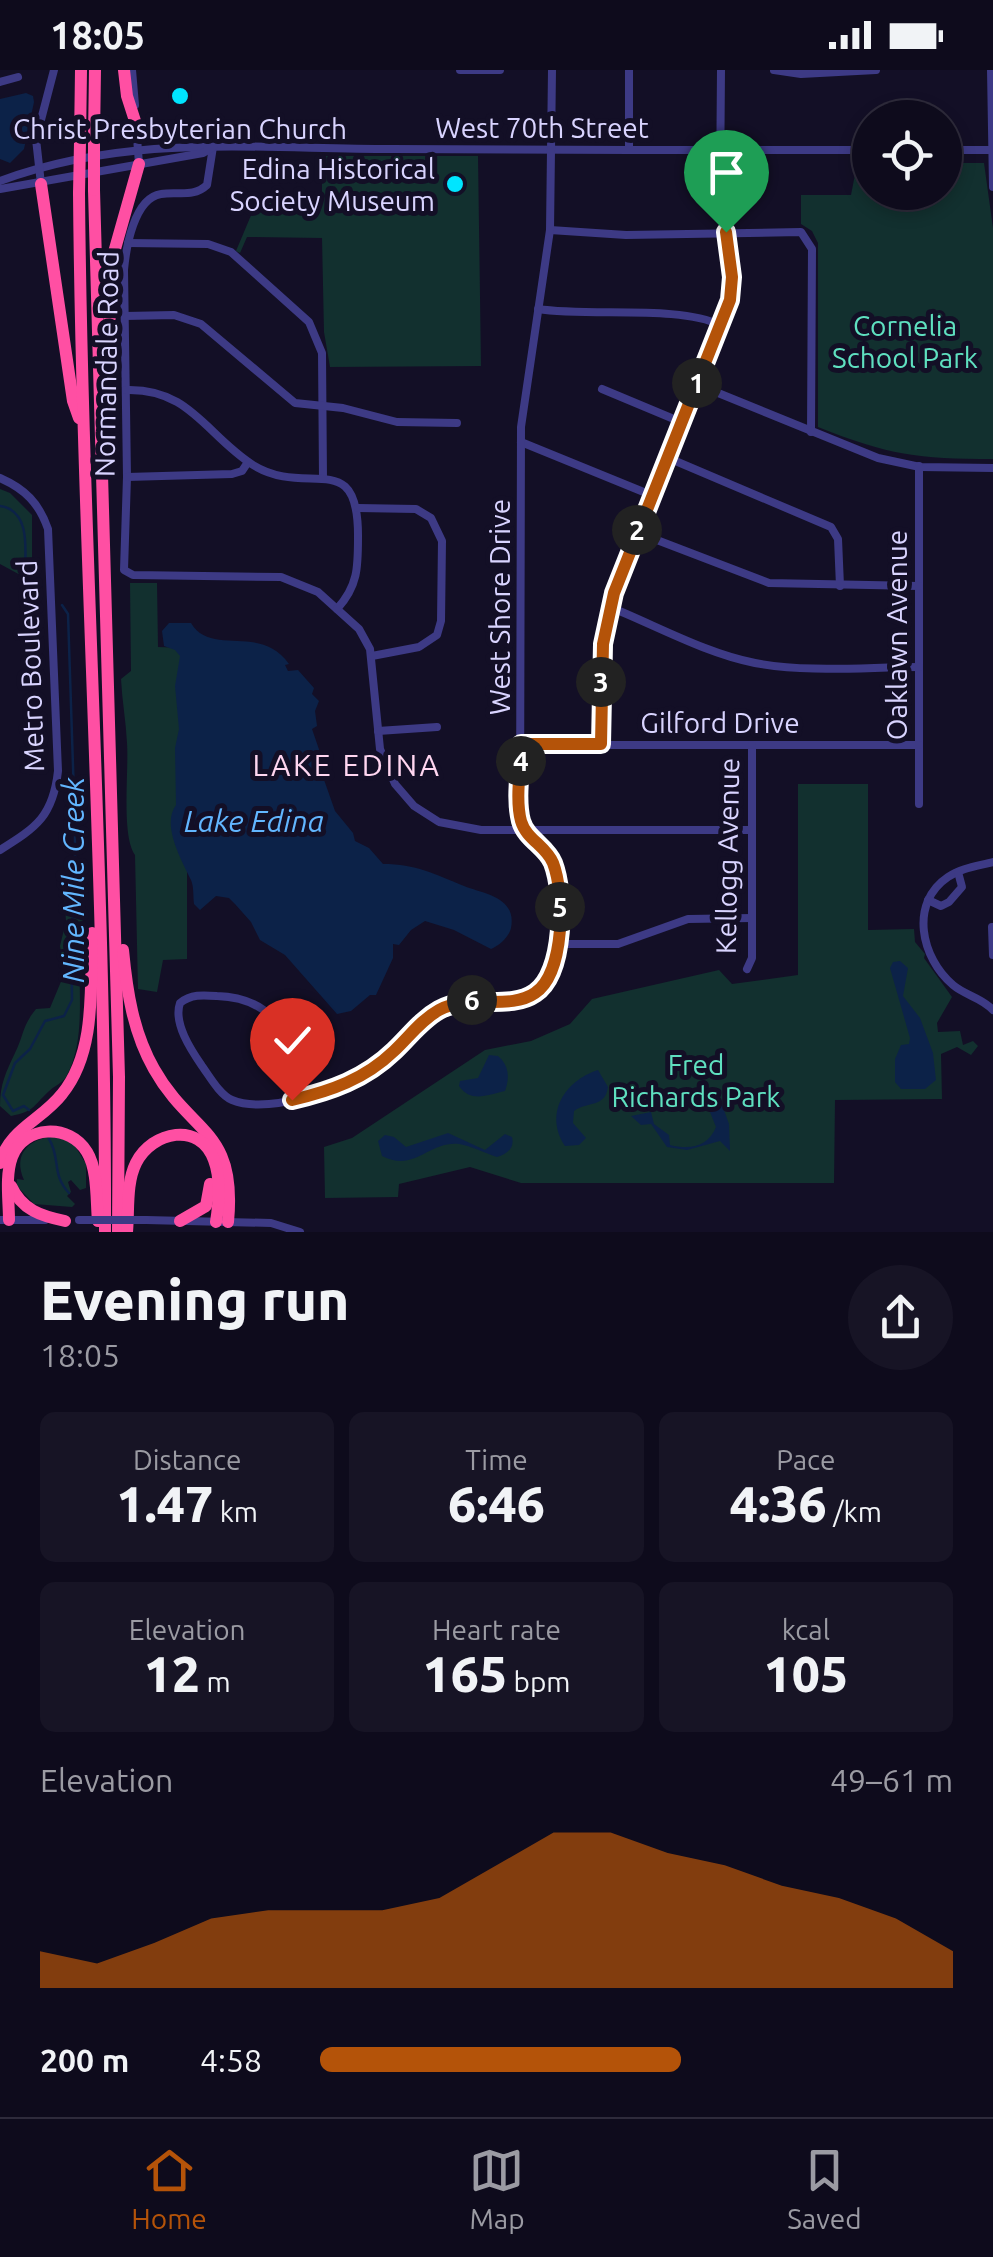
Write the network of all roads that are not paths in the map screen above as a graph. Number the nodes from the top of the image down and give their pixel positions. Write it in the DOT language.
graph roads {
  1 [pos="54,70"];
  2 [pos="80,70"];
  3 [pos="95,70"];
  4 [pos="124,70"];
  5 [pos="132,70"];
  6 [pos="460,70"];
  7 [pos="500,70"];
  8 [pos="552,70"];
  9 [pos="629,70"];
  10 [pos="721,70"];
  11 [pos="774,70"];
  12 [pos="876,70"];
  13 [pos="991,70"];
  14 [pos="839,72"];
  15 [pos="18,77"];
  16 [pos="0,82"];
  17 [pos="136,124"];
  18 [pos="139,148"];
  19 [pos="213,148"];
  20 [pos="629,149"];
  21 [pos="551,150"];
  22 [pos="720,150"];
  23 [pos="852,150"];
  24 [pos="962,150"];
  25 [pos="992,150"];
  26 [pos="139,164"];
  27 [pos="37,168"];
  28 [pos="0,181"];
  29 [pos="41,184"];
  30 [pos="993,187"];
  31 [pos="0,189"];
  32 [pos="550,230"];
  33 [pos="726,232"];
  34 [pos="128,243"];
  35 [pos="538,309"];
  36 [pos="125,316"];
  37 [pos="720,324"];
  38 [pos="696,384"];
  39 [pos="602,388"];
  40 [pos="126,390"];
  41 [pos="323,407"];
  42 [pos="681,422"];
  43 [pos="456,423"];
  44 [pos="99,429"];
  45 [pos="83,430"];
  46 [pos="811,432"];
  47 [pos="522,442"];
  48 [pos="666,458"];
  49 [pos="248,462"];
  50 [pos="919,466"];
  51 [pos="993,468"];
  52 [pos="127,477"];
  53 [pos="0,478"];
  54 [pos="323,479"];
  55 [pos="651,495"];
  56 [pos="358,508"];
  57 [pos="636,532"];
  58 [pos="840,586"];
  59 [pos="919,586"];
  60 [pos="610,607"];
  61 [pos="337,609"];
  62 [pos="372,656"];
  63 [pos="919,667"];
  64 [pos="438,728"];
  65 [pos="378,732"];
  66 [pos="521,744"];
  67 [pos="601,744"];
  68 [pos="752,745"];
  69 [pos="919,745"];
  70 [pos="919,804"];
  71 [pos="526,830"];
  72 [pos="752,830"];
  73 [pos="0,850"];
  74 [pos="993,862"];
  75 [pos="98,871"];
  76 [pos="958,872"];
  77 [pos="928,900"];
  78 [pos="114,910"];
  79 [pos="752,918"];
  80 [pos="992,927"];
  81 [pos="557,944"];
  82 [pos="993,955"];
  83 [pos="747,969"];
  84 [pos="993,995"];
  85 [pos="990,1007"];
  86 [pos="306,1097"];
  87 [pos="203,1143"];
  88 [pos="0,1163"];
  89 [pos="9,1181"];
  90 [pos="72,1220"];
  91 [pos="180,1220"];
  92 [pos="6,1224"];
  93 [pos="222,1227"];
  94 [pos="102,1232"];
  95 [pos="118,1232"];
  96 [pos="127,1232"];
  97 [pos="300,1232"];
  1 -- 27 [label="street"];
  2 -- 45 [label="highway, bridge"];
  3 -- 44 [label="highway, bridge"];
  4 -- 17 [label="highway"];
  5 -- 17 [label="street"];
  6 -- 7 [label="street"];
  8 -- 21 [label="street, West Shore Drive"];
  9 -- 20 [label="street"];
  10 -- 22 [label="street"];
  11 -- 14 [label="street"];
  12 -- 14 [label="street"];
  13 -- 25 [label="street"];
  15 -- 16 [label="street"];
  17 -- 18 [label="street"];
  18 -- 19 [label="street, West 70th Street"];
  18 -- 26 [label="street"];
  18 -- 27 [label="street, West 70th Street"];
  19 -- 21 [label="street, West 70th Street"];
  19 -- 26 [label="street, West 70th Street"];
  19 -- 34 [label="street, Normandale Road"];
  20 -- 21 [label="street, West 70th Street"];
  20 -- 22 [label="street, West 70th Street"];
  21 -- 32 [label="street, West Shore Drive"];
  22 -- 23 [label="street, West 70th Street"];
  22 -- 33 [label="street"];
  24 -- 25 [label="street"];
  25 -- 30 [label="street"];
  26 -- 29 [label="street, West 70th Street"];
  26 -- 44 [label="highway"];
  27 -- 28 [label="street, West 70th Street"];
  27 -- 29 [label="street"];
  29 -- 31 [label="street, West 70th Street"];
  29 -- 45 [label="highway"];
  32 -- 33 [label="street"];
  32 -- 35 [label="street, West Shore Drive"];
  33 -- 37 [label="street"];
  33 -- 46 [label="street"];
  34 -- 36 [label="street, Normandale Road"];
  34 -- 41 [label="street"];
  35 -- 37 [label="street"];
  35 -- 47 [label="street, West Shore Drive"];
  36 -- 40 [label="street, Normandale Road"];
  36 -- 41 [label="street"];
  37 -- 38 [label="street"];
  38 -- 42 [label="street"];
  38 -- 46 [label="street"];
  39 -- 42 [label="street"];
  40 -- 49 [label="street"];
  40 -- 52 [label="street, Normandale Road"];
  41 -- 43 [label="street"];
  41 -- 54 [label="street"];
  42 -- 48 [label="street"];
  44 -- 78 [label="highway"];
  45 -- 75 [label="highway"];
  46 -- 50 [label="street"];
  47 -- 55 [label="street"];
  47 -- 66 [label="street, West Shore Drive"];
  48 -- 55 [label="street"];
  48 -- 58 [label="street"];
  49 -- 52 [label="street"];
  49 -- 54 [label="street"];
  50 -- 51 [label="street"];
  50 -- 59 [label="street, Oaklawn Avenue"];
  52 -- 61 [label="street, Normandale Road"];
  53 -- 73 [label="street, Metro Boulevard"];
  54 -- 56 [label="street"];
  55 -- 57 [label="street"];
  56 -- 61 [label="street"];
  56 -- 62 [label="street"];
  57 -- 58 [label="street"];
  57 -- 60 [label="street"];
  58 -- 59 [label="street"];
  59 -- 63 [label="street, Oaklawn Avenue"];
  60 -- 63 [label="street"];
  60 -- 67 [label="street"];
  61 -- 62 [label="street"];
  62 -- 65 [label="street"];
  63 -- 69 [label="street, Oaklawn Avenue"];
  64 -- 65 [label="street"];
  65 -- 71 [label="street"];
  66 -- 67 [label="street, Gilford Drive"];
  66 -- 71 [label="street, West Shore Drive"];
  67 -- 68 [label="street, Gilford Drive"];
  68 -- 69 [label="street, Gilford Drive"];
  68 -- 72 [label="street, Kellogg Avenue"];
  69 -- 70 [label="street, Oaklawn Avenue"];
  71 -- 72 [label="street"];
  71 -- 81 [label="street, West Shore Drive"];
  72 -- 79 [label="street, Kellogg Avenue"];
  74 -- 76 [label="street"];
  75 -- 88 [label="highway"];
  75 -- 94 [label="highway"];
  76 -- 77 [label="street"];
  76 -- 77 [label="street"];
  77 -- 85 [label="street"];
  78 -- 93 [label="highway"];
  78 -- 95 [label="highway"];
  79 -- 81 [label="street"];
  79 -- 83 [label="street, Kellogg Avenue"];
  80 -- 82 [label="street"];
  81 -- 86 [label="street, West Shore Drive"];
  84 -- 85 [label="street"];
  86 -- 86 [label="street, West Shore Drive"];
  87 -- 91 [label="highway"];
  87 -- 93 [label="highway"];
  87 -- 96 [label="highway"];
  89 -- 90 [label="highway"];
  89 -- 92 [label="highway"];
  89 -- 94 [label="highway"];
  90 -- 91 [label="street, bridge"];
  90 -- 92 [label="street"];
  91 -- 93 [label="street"];
  93 -- 97 [label="street"];
}
